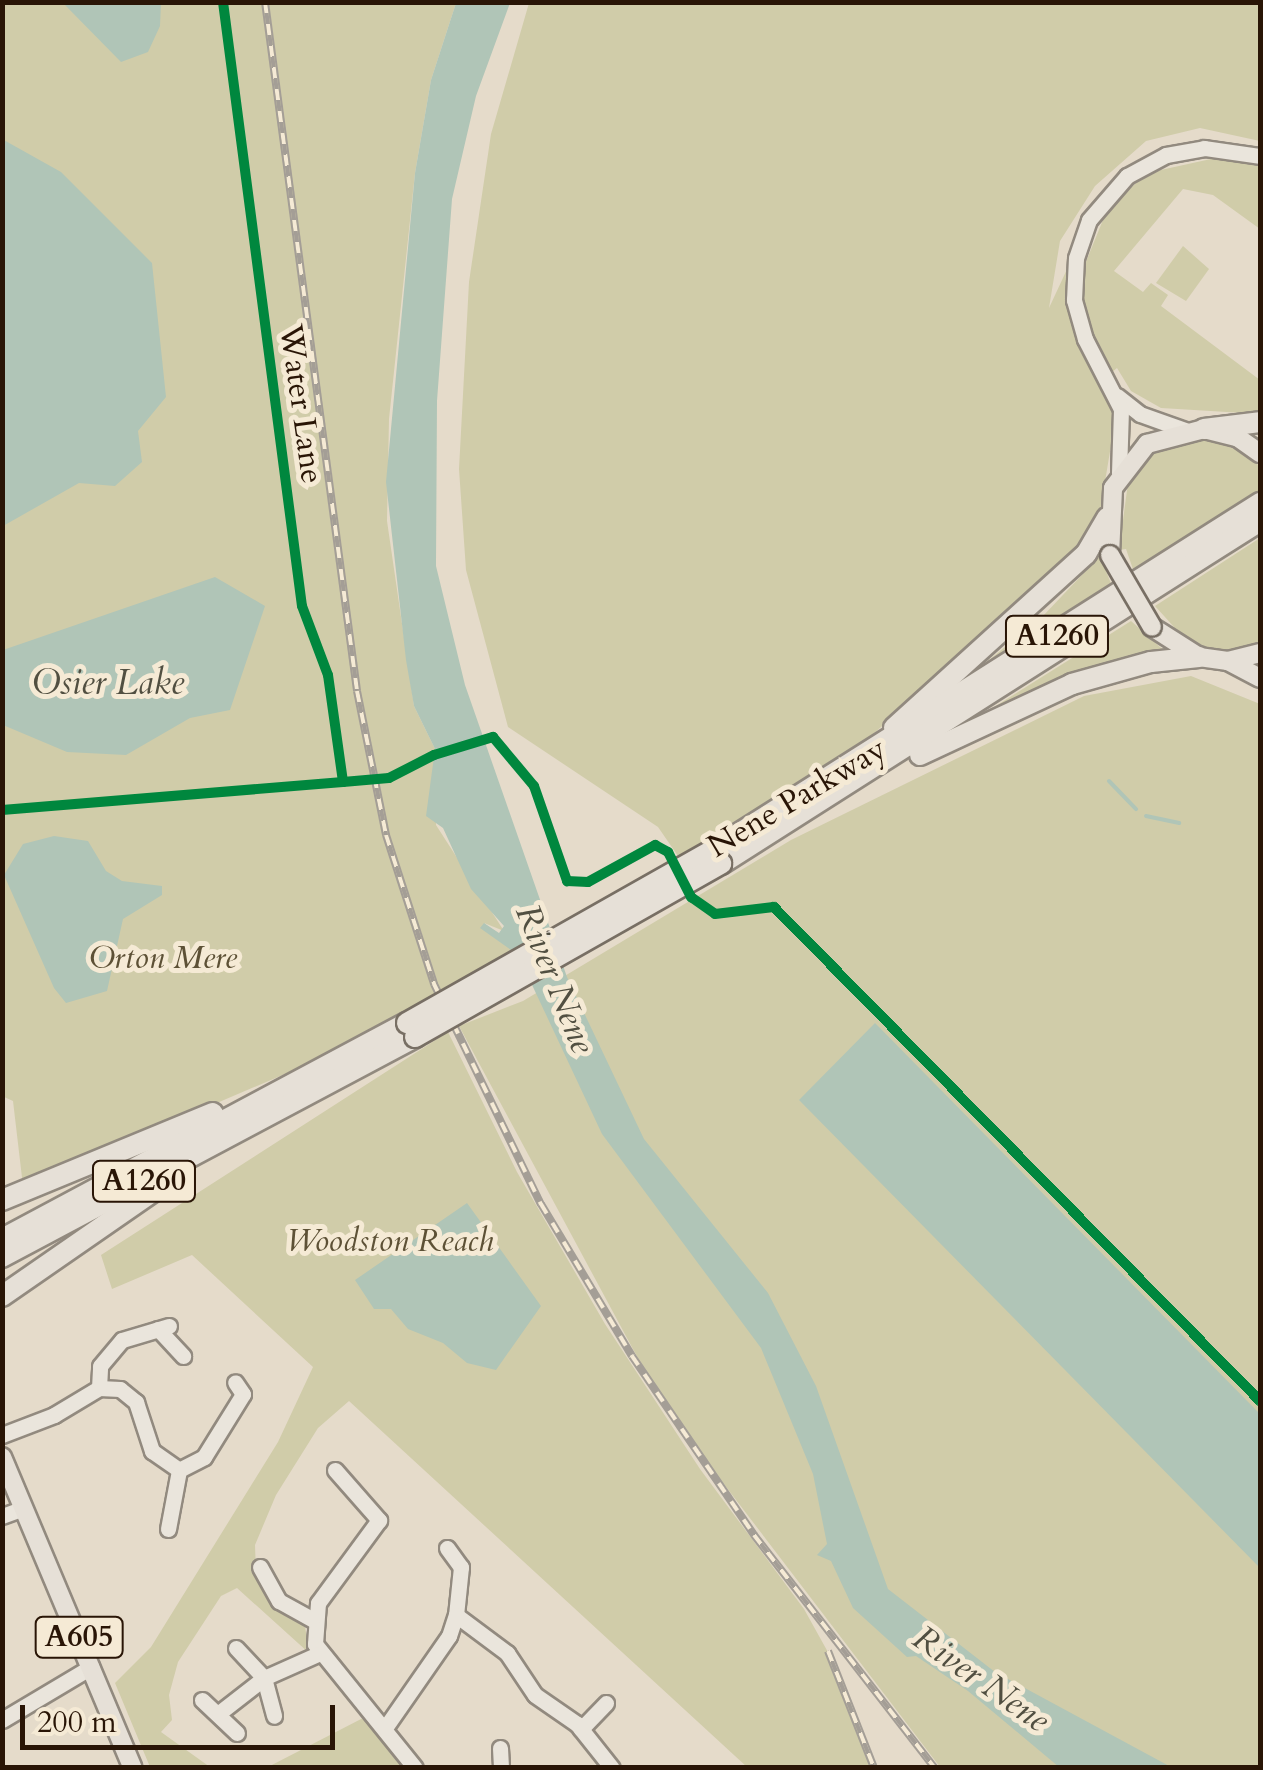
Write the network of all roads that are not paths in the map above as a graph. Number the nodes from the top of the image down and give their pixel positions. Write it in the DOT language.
graph roads {
  1 [pos="1260,156"];
  2 [pos="1114,393"];
  3 [pos="1260,422"];
  4 [pos="1194,429"];
  5 [pos="1260,453"];
  6 [pos="1120,474"];
  7 [pos="1260,503"];
  8 [pos="1106,518"];
  9 [pos="1260,522"];
  10 [pos="1260,653"];
  11 [pos="1199,657"];
  12 [pos="1228,661"];
  13 [pos="1260,678"];
  14 [pos="852,775"];
  15 [pos="283,1096"];
  16 [pos="2,1200"];
  17 [pos="2,1239"];
  18 [pos="2,1256"];
  19 [pos="2,1296"];
  20 [pos="183,1356"];
  21 [pos="235,1382"];
  22 [pos="98,1388"];
  23 [pos="2,1435"];
  24 [pos="2,1457"];
  25 [pos="179,1470"];
  26 [pos="335,1470"];
  27 [pos="24,1508"];
  28 [pos="2,1516"];
  29 [pos="168,1529"];
  30 [pos="447,1548"];
  31 [pos="260,1567"];
  32 [pos="456,1615"];
  33 [pos="312,1618"];
  34 [pos="236,1648"];
  35 [pos="318,1654"];
  36 [pos="92,1668"];
  37 [pos="264,1678"];
  38 [pos="202,1700"];
  39 [pos="606,1703"];
  40 [pos="219,1713"];
  41 [pos="274,1716"];
  42 [pos="2,1720"];
  43 [pos="385,1728"];
  44 [pos="581,1728"];
  45 [pos="237,1733"];
  46 [pos="500,1748"];
  47 [pos="133,1768"];
  48 [pos="416,1768"];
  49 [pos="502,1768"];
  50 [pos="612,1768"];
  1 -- 2 [label="street"];
  2 -- 4 [label="street"];
  2 -- 6 [label="street"];
  3 -- 4 [label="highway"];
  4 -- 5 [label="main road"];
  4 -- 6 [label="main road"];
  6 -- 8 [label="main road"];
  7 -- 14 [label="highway, Nene Parkway / A1260"];
  8 -- 11 [label="main road, bridge"];
  8 -- 14 [label="highway"];
  9 -- 14 [label="highway, Nene Parkway / A1260"];
  10 -- 12 [label="main road"];
  11 -- 12 [label="main road"];
  11 -- 14 [label="highway"];
  12 -- 13 [label="main road"];
  14 -- 15 [label="highway, Nene Parkway / A1260, bridge"];
  15 -- 16 [label="highway"];
  15 -- 17 [label="highway, Nene Parkway / A1260"];
  15 -- 18 [label="highway, Nene Parkway / A1260"];
  15 -- 19 [label="highway"];
  20 -- 22 [label="street"];
  21 -- 25 [label="street"];
  22 -- 23 [label="street"];
  22 -- 25 [label="street"];
  24 -- 27 [label="main road, A605"];
  25 -- 29 [label="street"];
  26 -- 33 [label="street"];
  27 -- 28 [label="street"];
  27 -- 36 [label="main road, A605"];
  30 -- 32 [label="street"];
  31 -- 33 [label="street"];
  32 -- 43 [label="street"];
  32 -- 44 [label="street"];
  33 -- 35 [label="street"];
  34 -- 37 [label="street"];
  35 -- 37 [label="street"];
  35 -- 43 [label="street"];
  36 -- 42 [label="street"];
  36 -- 47 [label="main road, A605"];
  37 -- 40 [label="street"];
  37 -- 41 [label="street"];
  38 -- 40 [label="street"];
  39 -- 44 [label="street"];
  40 -- 45 [label="street"];
  43 -- 48 [label="street"];
  44 -- 50 [label="street"];
  46 -- 49 [label="street"];
}
